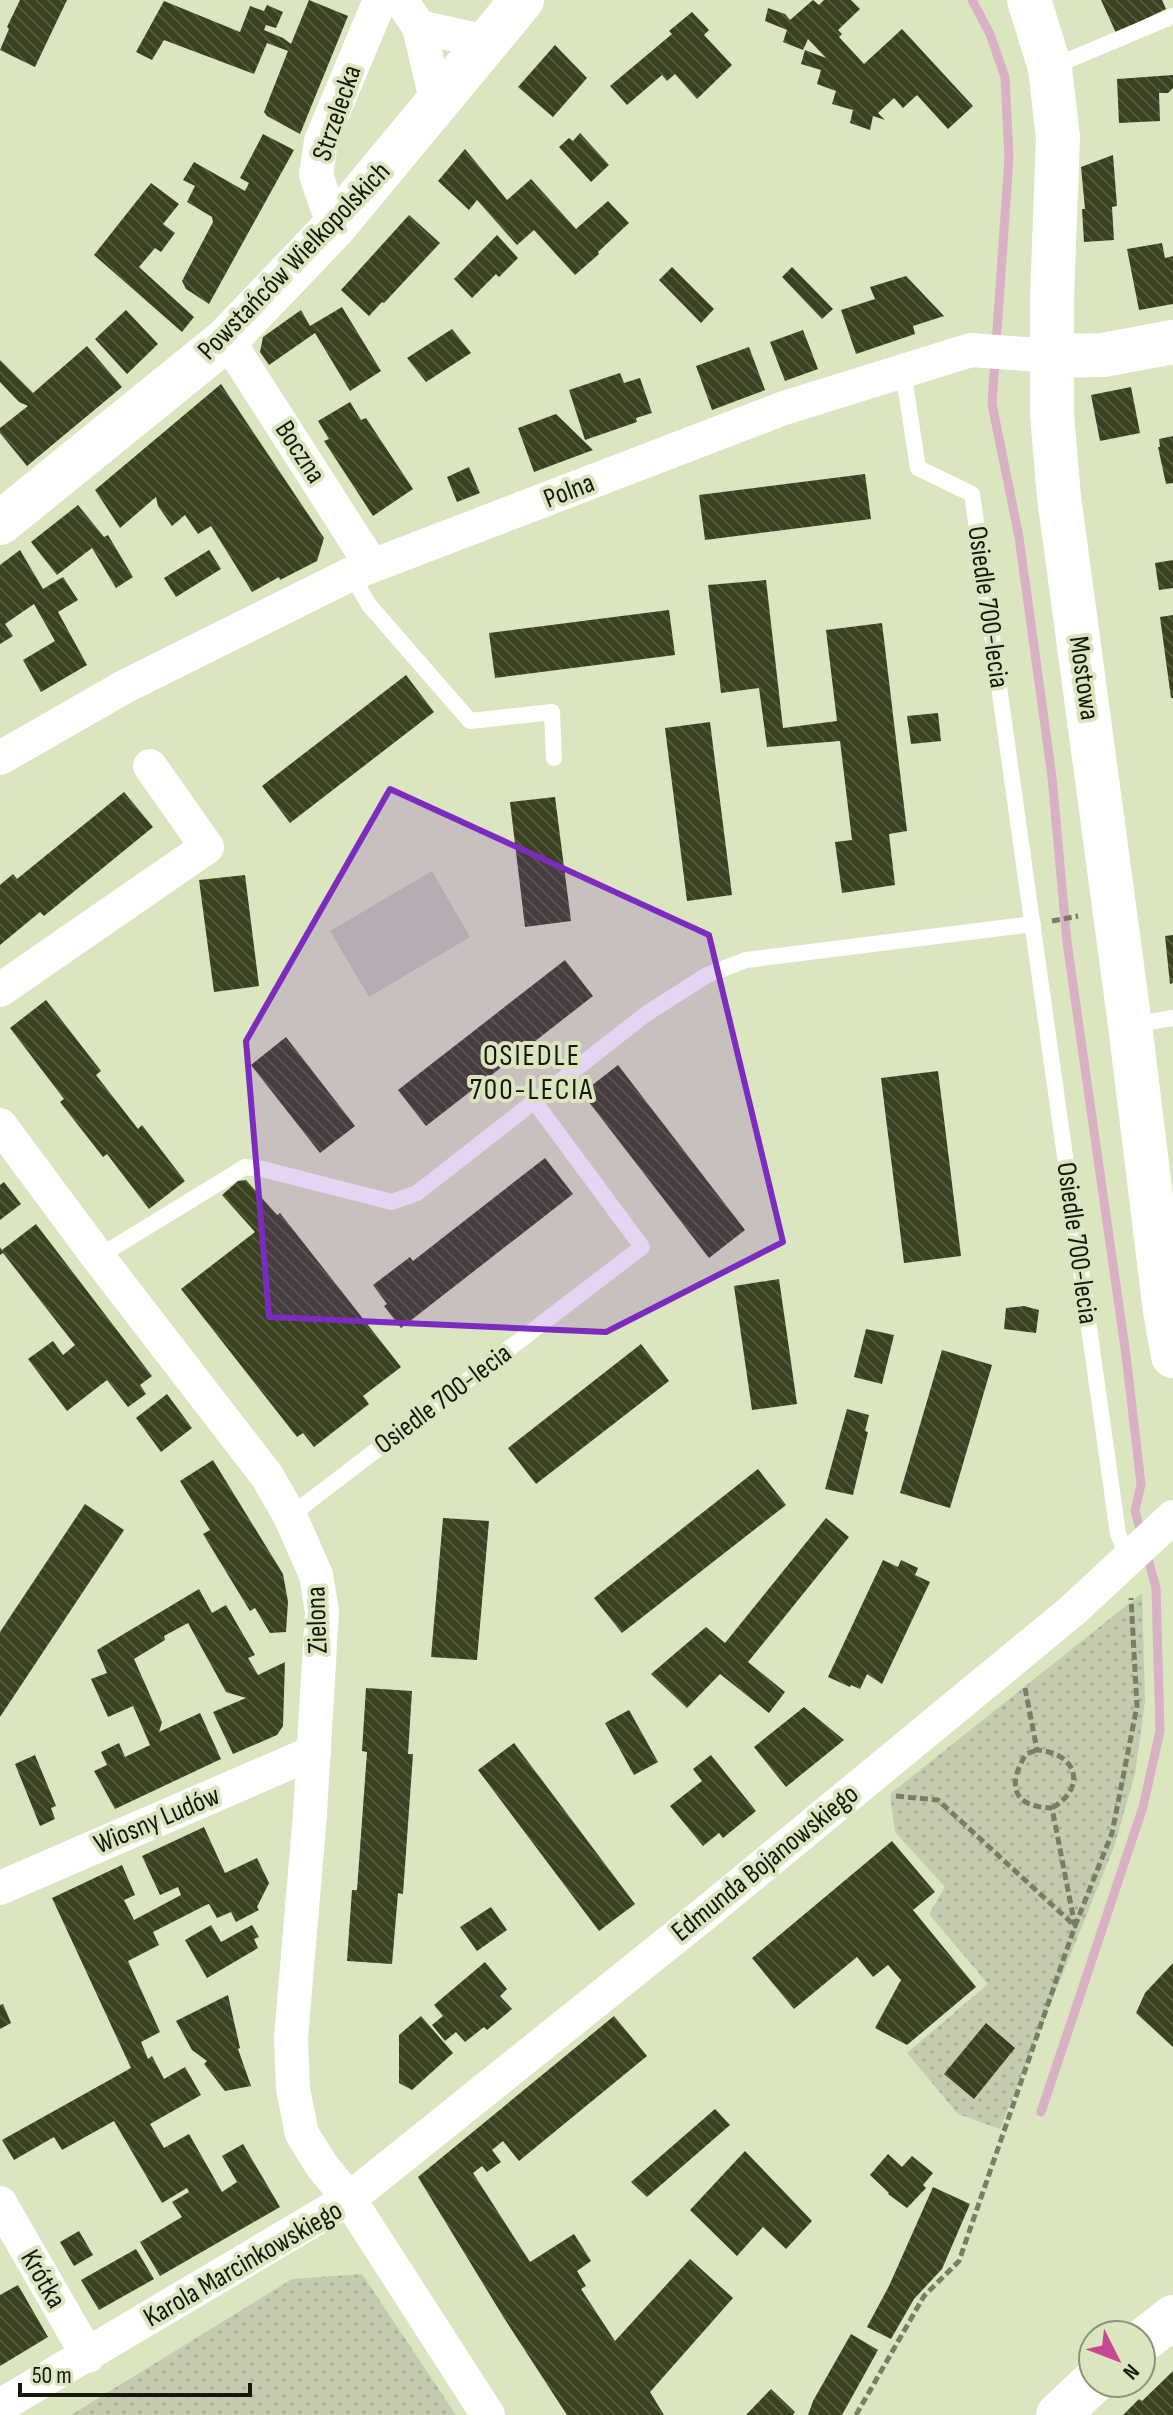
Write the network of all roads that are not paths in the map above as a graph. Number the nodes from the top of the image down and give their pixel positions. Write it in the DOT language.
graph roads {
  1 [pos="380,0"];
  2 [pos="522,0"];
  3 [pos="1029,0"];
  4 [pos="410,13"];
  5 [pos="1173,16"];
  6 [pos="488,42"];
  7 [pos="1050,68"];
  8 [pos="437,104"];
  9 [pos="334,227"];
  10 [pos="227,339"];
  11 [pos="1173,342"];
  12 [pos="1040,355"];
  13 [pos="903,371"];
  14 [pos="0,523"];
  15 [pos="361,570"];
  16 [pos="0,758"];
  17 [pos="554,758"];
  18 [pos="150,766"];
  19 [pos="1039,923"];
  20 [pos="0,990"];
  21 [pos="1173,1018"];
  22 [pos="1130,1025"];
  23 [pos="534,1101"];
  24 [pos="0,1125"];
  25 [pos="98,1257"];
  26 [pos="1173,1356"];
  27 [pos="290,1516"];
  28 [pos="1170,1521"];
  29 [pos="1129,1559"];
  30 [pos="314,1752"];
  31 [pos="0,1888"];
  32 [pos="349,2199"];
  33 [pos="0,2203"];
  34 [pos="1173,2317"];
  35 [pos="1157,2330"];
  36 [pos="88,2356"];
  37 [pos="1077,2397"];
  38 [pos="0,2406"];
  39 [pos="488,2415"];
  40 [pos="1058,2415"];
  1 -- 9 [label="street, Strzelecka"];
  2 -- 6 [label="street, Powstańców Wielkopolskich"];
  3 -- 7 [label="street, Mostowa"];
  4 -- 6 [label="street"];
  4 -- 8 [label="street"];
  5 -- 7 [label="lane"];
  6 -- 8 [label="street, Powstańców Wielkopolskich"];
  7 -- 12 [label="street, Mostowa"];
  8 -- 9 [label="street, Powstańców Wielkopolskich"];
  9 -- 10 [label="street, Powstańców Wielkopolskich"];
  10 -- 14 [label="street, Powstańców Wielkopolskich"];
  10 -- 15 [label="street, Boczna"];
  11 -- 12 [label="street, Polna"];
  12 -- 13 [label="street, Polna"];
  12 -- 22 [label="street, Mostowa"];
  13 -- 15 [label="street, Polna"];
  13 -- 19 [label="lane, Osiedle 700-lecia"];
  15 -- 16 [label="street, Polna"];
  15 -- 17 [label="lane"];
  18 -- 20 [label="street"];
  19 -- 23 [label="lane"];
  19 -- 29 [label="lane, Osiedle 700-lecia"];
  21 -- 22 [label="lane"];
  22 -- 26 [label="street, Mostowa"];
  23 -- 25 [label="lane"];
  23 -- 27 [label="lane, Osiedle 700-lecia"];
  24 -- 25 [label="street, Zielona"];
  25 -- 27 [label="street, Zielona"];
  27 -- 30 [label="street, Zielona"];
  28 -- 29 [label="street, Edmunda Bojanowskiego"];
  29 -- 32 [label="street, Edmunda Bojanowskiego"];
  30 -- 31 [label="street, Wiosny Ludów"];
  30 -- 32 [label="street, Zielona"];
  32 -- 36 [label="street, Karola Marcinkowskiego"];
  32 -- 39 [label="street, Karola Marcinkowskiego"];
  33 -- 36 [label="street, Krótka"];
  34 -- 35 [label="street"];
  36 -- 38 [label="street, Karola Marcinkowskiego"];
  37 -- 40 [label="street"];
}
